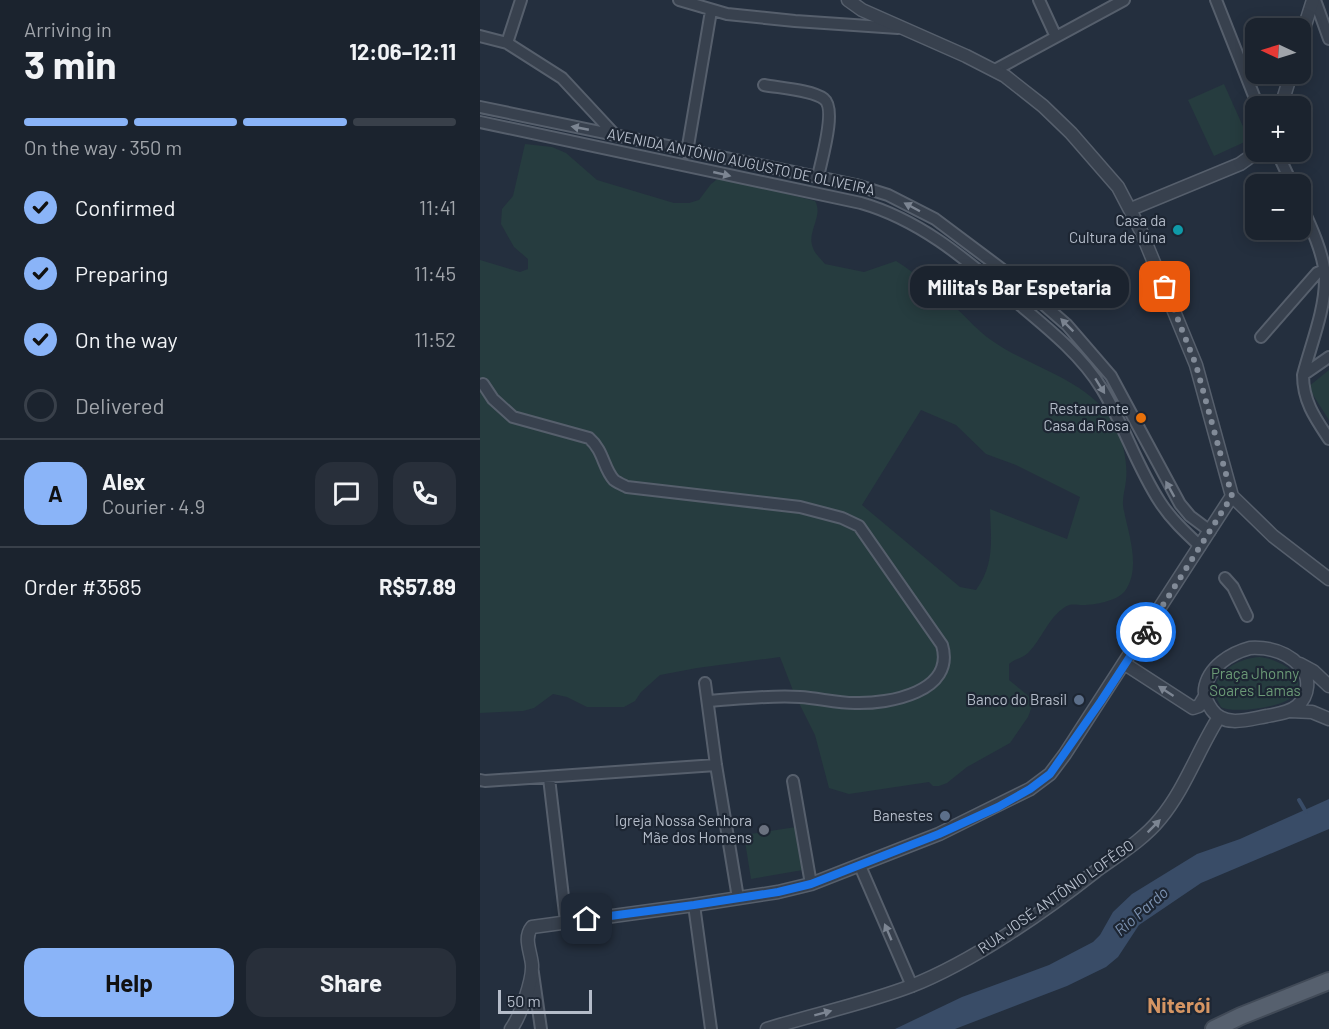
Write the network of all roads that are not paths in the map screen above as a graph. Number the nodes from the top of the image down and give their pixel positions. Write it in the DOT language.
graph roads {
  1 [pos="520,0"];
  2 [pos="679,0"];
  3 [pos="848,0"];
  4 [pos="1039,0"];
  5 [pos="1124,0"];
  6 [pos="1216,0"];
  7 [pos="1314,0"];
  8 [pos="711,11"];
  9 [pos="1308,18"];
  10 [pos="901,28"];
  11 [pos="480,36"];
  12 [pos="1056,37"];
  13 [pos="1329,39"];
  14 [pos="507,43"];
  15 [pos="995,70"];
  16 [pos="764,85"];
  17 [pos="1254,96"];
  18 [pos="480,107"];
  19 [pos="480,122"];
  20 [pos="615,135"];
  21 [pos="687,152"];
  22 [pos="1245,160"];
  23 [pos="818,177"];
  24 [pos="1131,209"];
  25 [pos="1311,234"];
  26 [pos="1324,270"];
  27 [pos="1261,337"];
  28 [pos="1329,357"];
  29 [pos="1303,375"];
  30 [pos="483,384"];
  31 [pos="1329,439"];
  32 [pos="1232,496"];
  33 [pos="1210,531"];
  34 [pos="1200,546"];
  35 [pos="1225,578"];
  36 [pos="1329,579"];
  37 [pos="1247,616"];
  38 [pos="1297,662"];
  39 [pos="1125,664"];
  40 [pos="705,683"];
  41 [pos="1329,686"];
  42 [pos="1205,696"];
  43 [pos="708,701"];
  44 [pos="1290,711"];
  45 [pos="1219,717"];
  46 [pos="1329,719"];
  47 [pos="716,765"];
  48 [pos="549,778"];
  49 [pos="482,781"];
  50 [pos="793,781"];
  51 [pos="860,866"];
  52 [pos="811,884"];
  53 [pos="738,898"];
  54 [pos="694,905"];
  55 [pos="566,922"];
  56 [pos="532,967"];
  57 [pos="1329,981"];
  58 [pos="912,986"];
  59 [pos="511,1029"];
  60 [pos="541,1029"];
  61 [pos="711,1029"];
  62 [pos="767,1029"];
  63 [pos="1214,1029"];
  1 -- 14 [label="street"];
  2 -- 8 [label="street"];
  3 -- 10 [label="street"];
  4 -- 12 [label="street"];
  5 -- 12 [label="street"];
  6 -- 17 [label="street"];
  7 -- 9 [label="street"];
  7 -- 13 [label="street"];
  8 -- 10 [label="street"];
  8 -- 21 [label="street"];
  10 -- 15 [label="street"];
  11 -- 14 [label="street"];
  12 -- 15 [label="street"];
  14 -- 20 [label="street"];
  15 -- 24 [label="street"];
  16 -- 23 [label="street"];
  20 -- 18 [label="street, AVENIDA ANTÔNIO AUGUSTO DE OLIVEIRA, one-way"];
  19 -- 34 [label="street, AVENIDA ANTÔNIO AUGUSTO DE OLIVEIRA, one-way"];
  20 -- 21 [label="street, AVENIDA ANTÔNIO AUGUSTO DE OLIVEIRA"];
  21 -- 23 [label="street, AVENIDA ANTÔNIO AUGUSTO DE OLIVEIRA"];
  22 -- 24 [label="street"];
  33 -- 23 [label="street, AVENIDA ANTÔNIO AUGUSTO DE OLIVEIRA, one-way"];
  24 -- 32 [label="street"];
  25 -- 26 [label="street"];
  26 -- 27 [label="street"];
  26 -- 29 [label="street"];
  28 -- 29 [label="street"];
  29 -- 31 [label="street"];
  30 -- 43 [label="street"];
  32 -- 33 [label="street"];
  32 -- 36 [label="street"];
  33 -- 34 [label="street"];
  34 -- 39 [label="street"];
  35 -- 37 [label="street"];
  38 -- 41 [label="street"];
  38 -- 42 [label="street"];
  38 -- 44 [label="street"];
  42 -- 39 [label="street, one-way"];
  39 -- 51 [label="street"];
  40 -- 43 [label="street"];
  42 -- 45 [label="street"];
  43 -- 47 [label="street"];
  44 -- 45 [label="street"];
  44 -- 46 [label="street"];
  58 -- 45 [label="street, RUA JOSÉ ANTÔNIO LOFÊGO, one-way"];
  47 -- 48 [label="street"];
  47 -- 53 [label="street"];
  48 -- 49 [label="street"];
  48 -- 55 [label="street"];
  50 -- 52 [label="street"];
  51 -- 52 [label="street"];
  58 -- 51 [label="street, one-way"];
  52 -- 53 [label="street"];
  53 -- 54 [label="street"];
  54 -- 55 [label="street"];
  54 -- 61 [label="street"];
  55 -- 56 [label="street"];
  56 -- 59 [label="street"];
  56 -- 60 [label="street"];
  57 -- 63 [label="main road"];
  62 -- 58 [label="street, RUA JOSÉ ANTÔNIO LOFÊGO, one-way"];
}
